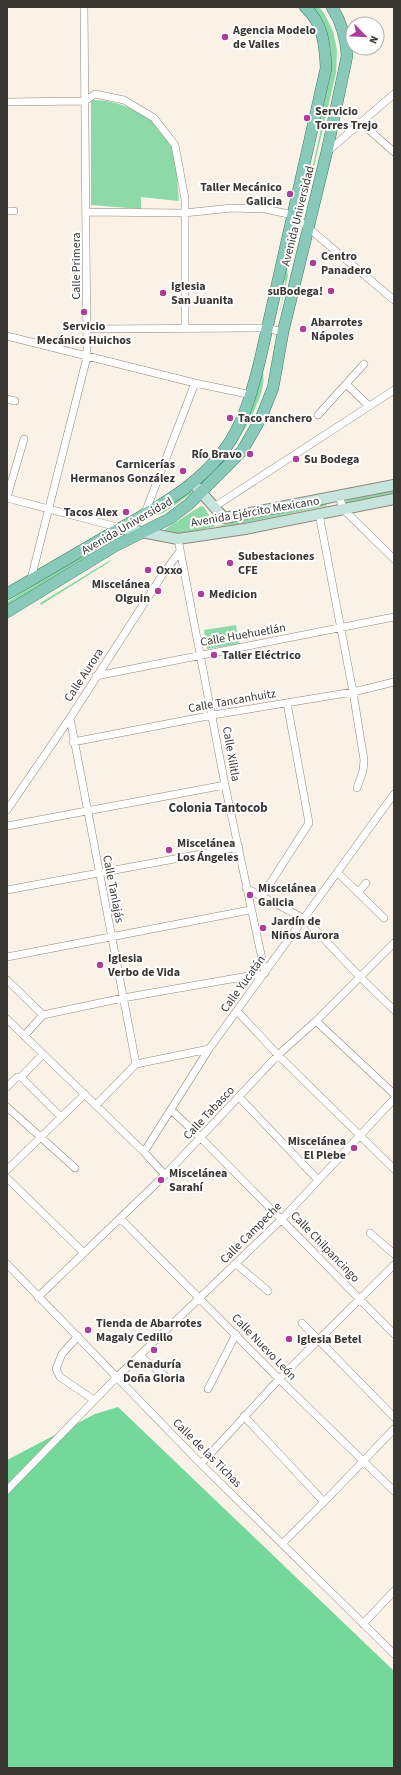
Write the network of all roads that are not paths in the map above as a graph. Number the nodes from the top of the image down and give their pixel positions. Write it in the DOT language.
graph roads {
  1 [pos="84,7"];
  2 [pos="305,7"];
  3 [pos="332,7"];
  4 [pos="394,94"];
  5 [pos="85,101"];
  6 [pos="7,102"];
  7 [pos="360,122"];
  8 [pos="327,151"];
  9 [pos="394,152"];
  10 [pos="87,212"];
  11 [pos="184,213"];
  12 [pos="293,215"];
  13 [pos="308,228"];
  14 [pos="394,300"];
  15 [pos="185,328"];
  16 [pos="266,328"];
  17 [pos="88,329"];
  18 [pos="283,332"];
  19 [pos="7,336"];
  20 [pos="87,357"];
  21 [pos="364,364"];
  22 [pos="195,383"];
  23 [pos="346,384"];
  24 [pos="394,390"];
  25 [pos="252,395"];
  26 [pos="7,399"];
  27 [pos="15,401"];
  28 [pos="369,406"];
  29 [pos="318,415"];
  30 [pos="24,439"];
  31 [pos="193,483"];
  32 [pos="394,485"];
  33 [pos="201,492"];
  34 [pos="339,495"];
  35 [pos="7,497"];
  36 [pos="394,499"];
  37 [pos="214,507"];
  38 [pos="343,508"];
  39 [pos="50,509"];
  40 [pos="319,514"];
  41 [pos="145,516"];
  42 [pos="121,528"];
  43 [pos="143,531"];
  44 [pos="178,539"];
  45 [pos="180,551"];
  46 [pos="394,559"];
  47 [pos="31,579"];
  48 [pos="7,594"];
  49 [pos="7,612"];
  50 [pos="394,618"];
  51 [pos="341,629"];
  52 [pos="201,654"];
  53 [pos="96,676"];
  54 [pos="394,682"];
  55 [pos="353,692"];
  56 [pos="287,703"];
  57 [pos="213,715"];
  58 [pos="70,718"];
  59 [pos="73,742"];
  60 [pos="225,785"];
  61 [pos="357,788"];
  62 [pos="394,794"];
  63 [pos="9,802"];
  64 [pos="7,810"];
  65 [pos="86,812"];
  66 [pos="7,826"];
  67 [pos="239,847"];
  68 [pos="98,873"];
  69 [pos="338,873"];
  70 [pos="366,883"];
  71 [pos="246,888"];
  72 [pos="7,890"];
  73 [pos="358,893"];
  74 [pos="262,896"];
  75 [pos="250,910"];
  76 [pos="384,918"];
  77 [pos="305,919"];
  78 [pos="111,938"];
  79 [pos="394,943"];
  80 [pos="7,957"];
  81 [pos="264,973"];
  82 [pos="360,977"];
  83 [pos="7,980"];
  84 [pos="123,998"];
  85 [pos="394,1010"];
  86 [pos="237,1011"];
  87 [pos="43,1015"];
  88 [pos="7,1019"];
  89 [pos="316,1021"];
  90 [pos="24,1036"];
  91 [pos="209,1049"];
  92 [pos="44,1054"];
  93 [pos="278,1055"];
  94 [pos="136,1064"];
  95 [pos="21,1077"];
  96 [pos="7,1087"];
  97 [pos="85,1094"];
  98 [pos="394,1094"];
  99 [pos="239,1097"];
  100 [pos="394,1099"];
  101 [pos="96,1105"];
  102 [pos="7,1107"];
  103 [pos="171,1110"];
  104 [pos="61,1117"];
  105 [pos="361,1136"];
  106 [pos="39,1138"];
  107 [pos="201,1138"];
  108 [pos="144,1152"];
  109 [pos="75,1168"];
  110 [pos="394,1169"];
  111 [pos="7,1170"];
  112 [pos="165,1175"];
  113 [pos="7,1178"];
  114 [pos="317,1180"];
  115 [pos="120,1218"];
  116 [pos="282,1219"];
  117 [pos="370,1233"];
  118 [pos="84,1253"];
  119 [pos="394,1254"];
  120 [pos="7,1264"];
  121 [pos="236,1264"];
  122 [pos="394,1265"];
  123 [pos="268,1291"];
  124 [pos="38,1297"];
  125 [pos="200,1298"];
  126 [pos="360,1299"];
  127 [pos="302,1323"];
  128 [pos="236,1334"];
  129 [pos="394,1334"];
  130 [pos="78,1336"];
  131 [pos="319,1339"];
  132 [pos="140,1356"];
  133 [pos="117,1377"];
  134 [pos="279,1378"];
  135 [pos="170,1380"];
  136 [pos="208,1389"];
  137 [pos="94,1400"];
  138 [pos="244,1416"];
  139 [pos="394,1417"];
  140 [pos="394,1428"];
  141 [pos="364,1461"];
  142 [pos="201,1464"];
  143 [pos="7,1490"];
  144 [pos="394,1491"];
  145 [pos="324,1502"];
  146 [pos="282,1544"];
  147 [pos="394,1592"];
  148 [pos="363,1624"];
  149 [pos="394,1654"];
  1 -- 5 [label="street, Calle Primera"];
  2 -- 12 [label="main road, Avenida Universidad"];
  3 -- 8 [label="main road, Avenida Universidad"];
  4 -- 7 [label="street"];
  5 -- 6 [label="street"];
  5 -- 10 [label="street, Calle Primera"];
  5 -- 11 [label="street"];
  7 -- 8 [label="street"];
  7 -- 9 [label="street"];
  8 -- 13 [label="main road, Avenida Universidad"];
  10 -- 11 [label="street"];
  10 -- 17 [label="street, Calle Primera"];
  11 -- 12 [label="street"];
  11 -- 15 [label="street"];
  12 -- 13 [label="street"];
  12 -- 16 [label="main road, Avenida Universidad"];
  13 -- 14 [label="street"];
  13 -- 18 [label="main road, Avenida Universidad"];
  15 -- 16 [label="street"];
  15 -- 17 [label="street"];
  16 -- 18 [label="street"];
  16 -- 25 [label="main road, Avenida Universidad"];
  17 -- 20 [label="street, Calle Primera"];
  18 -- 33 [label="main road, Avenida Universidad"];
  19 -- 20 [label="street"];
  20 -- 22 [label="street"];
  20 -- 39 [label="street, Calle Primera"];
  21 -- 23 [label="street"];
  22 -- 25 [label="street"];
  22 -- 41 [label="street"];
  23 -- 28 [label="street"];
  23 -- 29 [label="street"];
  24 -- 28 [label="street"];
  25 -- 31 [label="main road, Avenida Universidad"];
  26 -- 27 [label="street"];
  28 -- 37 [label="street"];
  30 -- 35 [label="street"];
  31 -- 33 [label="main road, Avenida Ejército Mexicano"];
  31 -- 41 [label="main road, Avenida Universidad"];
  32 -- 34 [label="main road, Avenida Ejército Mexicano"];
  33 -- 37 [label="main road, Avenida Ejército Mexicano"];
  33 -- 43 [label="main road, Avenida Universidad"];
  34 -- 37 [label="main road, Avenida Ejército Mexicano"];
  34 -- 38 [label="street"];
  35 -- 39 [label="street"];
  36 -- 38 [label="main road, Avenida Ejército Mexicano"];
  38 -- 40 [label="main road, Avenida Ejército Mexicano"];
  38 -- 46 [label="street"];
  39 -- 42 [label="street"];
  39 -- 47 [label="street, Calle Primera"];
  40 -- 44 [label="main road, Avenida Ejército Mexicano"];
  40 -- 51 [label="street"];
  41 -- 42 [label="main road, Avenida Universidad"];
  42 -- 43 [label="main road, Avenida Ejército Mexicano"];
  42 -- 47 [label="main road, Avenida Universidad"];
  43 -- 44 [label="main road, Avenida Ejército Mexicano"];
  43 -- 49 [label="main road, Avenida Universidad"];
  44 -- 45 [label="street, Calle Xilitla"];
  45 -- 52 [label="street, Calle Xilitla"];
  45 -- 53 [label="street, Calle Aurora"];
  47 -- 48 [label="main road, Avenida Universidad"];
  50 -- 51 [label="street, Calle Huehuetlán"];
  51 -- 52 [label="street, Calle Huehuetlán"];
  51 -- 55 [label="street"];
  52 -- 53 [label="street, Calle Huehuetlán"];
  52 -- 57 [label="street, Calle Xilitla"];
  53 -- 58 [label="street, Calle Aurora"];
  54 -- 55 [label="street, Calle Tancanhuitz"];
  55 -- 56 [label="street, Calle Tancanhuitz"];
  55 -- 61 [label="street"];
  56 -- 57 [label="street, Calle Tancanhuitz"];
  56 -- 74 [label="street"];
  57 -- 59 [label="street, Calle Tancanhuitz"];
  57 -- 60 [label="street, Calle Xilitla"];
  58 -- 59 [label="street, Calle Tanlajás"];
  58 -- 63 [label="street, Calle Aurora"];
  59 -- 65 [label="street, Calle Tanlajás"];
  60 -- 65 [label="street"];
  60 -- 67 [label="street, Calle Xilitla"];
  62 -- 69 [label="street, Calle Yucatán"];
  63 -- 64 [label="street, Calle Aurora"];
  65 -- 66 [label="street"];
  65 -- 68 [label="street, Calle Tanlajás"];
  67 -- 68 [label="street"];
  67 -- 71 [label="street, Calle Xilitla"];
  68 -- 72 [label="street"];
  68 -- 78 [label="street, Calle Tanlajás"];
  69 -- 73 [label="street"];
  69 -- 77 [label="street, Calle Yucatán"];
  70 -- 73 [label="street"];
  71 -- 74 [label="street"];
  71 -- 75 [label="street, Calle Xilitla"];
  73 -- 76 [label="street"];
  74 -- 77 [label="street"];
  75 -- 78 [label="street"];
  75 -- 81 [label="street, Calle Xilitla"];
  77 -- 81 [label="street, Calle Yucatán"];
  77 -- 82 [label="street"];
  78 -- 80 [label="street"];
  78 -- 84 [label="street, Calle Tanlajás"];
  79 -- 82 [label="street, Calle Tabasco"];
  81 -- 84 [label="street"];
  81 -- 86 [label="street, Calle Yucatán"];
  82 -- 85 [label="street"];
  82 -- 89 [label="street, Calle Tabasco"];
  83 -- 87 [label="street"];
  84 -- 87 [label="street"];
  84 -- 94 [label="street, Calle Tanlajás"];
  86 -- 91 [label="street, Calle Yucatán"];
  86 -- 93 [label="street"];
  87 -- 90 [label="street"];
  88 -- 90 [label="street"];
  89 -- 93 [label="street, Calle Tabasco"];
  89 -- 98 [label="street"];
  90 -- 92 [label="street"];
  91 -- 94 [label="street"];
  91 -- 103 [label="street, Calle Yucatán"];
  92 -- 95 [label="street"];
  92 -- 97 [label="street"];
  93 -- 99 [label="street, Calle Tabasco"];
  93 -- 105 [label="street"];
  94 -- 101 [label="street"];
  95 -- 96 [label="street"];
  95 -- 104 [label="street"];
  97 -- 101 [label="street"];
  97 -- 104 [label="street"];
  99 -- 107 [label="street, Calle Tabasco"];
  99 -- 114 [label="street"];
  100 -- 105 [label="street, Calle Campeche"];
  101 -- 108 [label="street"];
  102 -- 106 [label="street"];
  103 -- 107 [label="street, Calle Chilpancingo"];
  103 -- 108 [label="street, Calle Yucatán"];
  104 -- 106 [label="street"];
  105 -- 110 [label="street"];
  105 -- 114 [label="street, Calle Campeche"];
  106 -- 109 [label="street"];
  106 -- 111 [label="street"];
  107 -- 112 [label="street, Calle Tabasco"];
  107 -- 116 [label="street, Calle Chilpancingo"];
  108 -- 112 [label="street"];
  112 -- 115 [label="street, Calle Tabasco"];
  113 -- 118 [label="street"];
  114 -- 116 [label="street, Calle Campeche"];
  115 -- 118 [label="street, Calle Tabasco"];
  115 -- 125 [label="street, Calle Nuevo León"];
  116 -- 121 [label="street, Calle Campeche"];
  116 -- 126 [label="street, Calle Chilpancingo"];
  117 -- 119 [label="street"];
  118 -- 124 [label="street, Calle Tabasco"];
  120 -- 124 [label="street, Calle de las Tichas"];
  121 -- 123 [label="street"];
  121 -- 125 [label="street, Calle Campeche"];
  122 -- 126 [label="street"];
  124 -- 130 [label="street, Calle de las Tichas"];
  125 -- 128 [label="street, Calle Nuevo León"];
  125 -- 132 [label="street, Calle Campeche"];
  126 -- 129 [label="street, Calle Chilpancingo"];
  126 -- 131 [label="street"];
  127 -- 131 [label="street"];
  128 -- 134 [label="street, Calle Nuevo León"];
  128 -- 136 [label="street"];
  130 -- 133 [label="street, Calle de las Tichas"];
  130 -- 137 [label="street"];
  131 -- 134 [label="street"];
  131 -- 139 [label="street"];
  132 -- 133 [label="street, Calle Campeche"];
  132 -- 135 [label="street"];
  133 -- 137 [label="street, Calle Campeche"];
  133 -- 142 [label="street, Calle de las Tichas"];
  134 -- 138 [label="street"];
  134 -- 141 [label="street, Calle Nuevo León"];
  137 -- 143 [label="street, Calle Campeche"];
  138 -- 142 [label="street"];
  138 -- 145 [label="street"];
  140 -- 141 [label="street"];
  141 -- 144 [label="street, Calle Nuevo León"];
  141 -- 145 [label="street"];
  142 -- 146 [label="street, Calle de las Tichas"];
  145 -- 146 [label="street"];
  146 -- 148 [label="street, Calle de las Tichas"];
  147 -- 148 [label="street"];
  148 -- 149 [label="street, Calle de las Tichas"];
}
